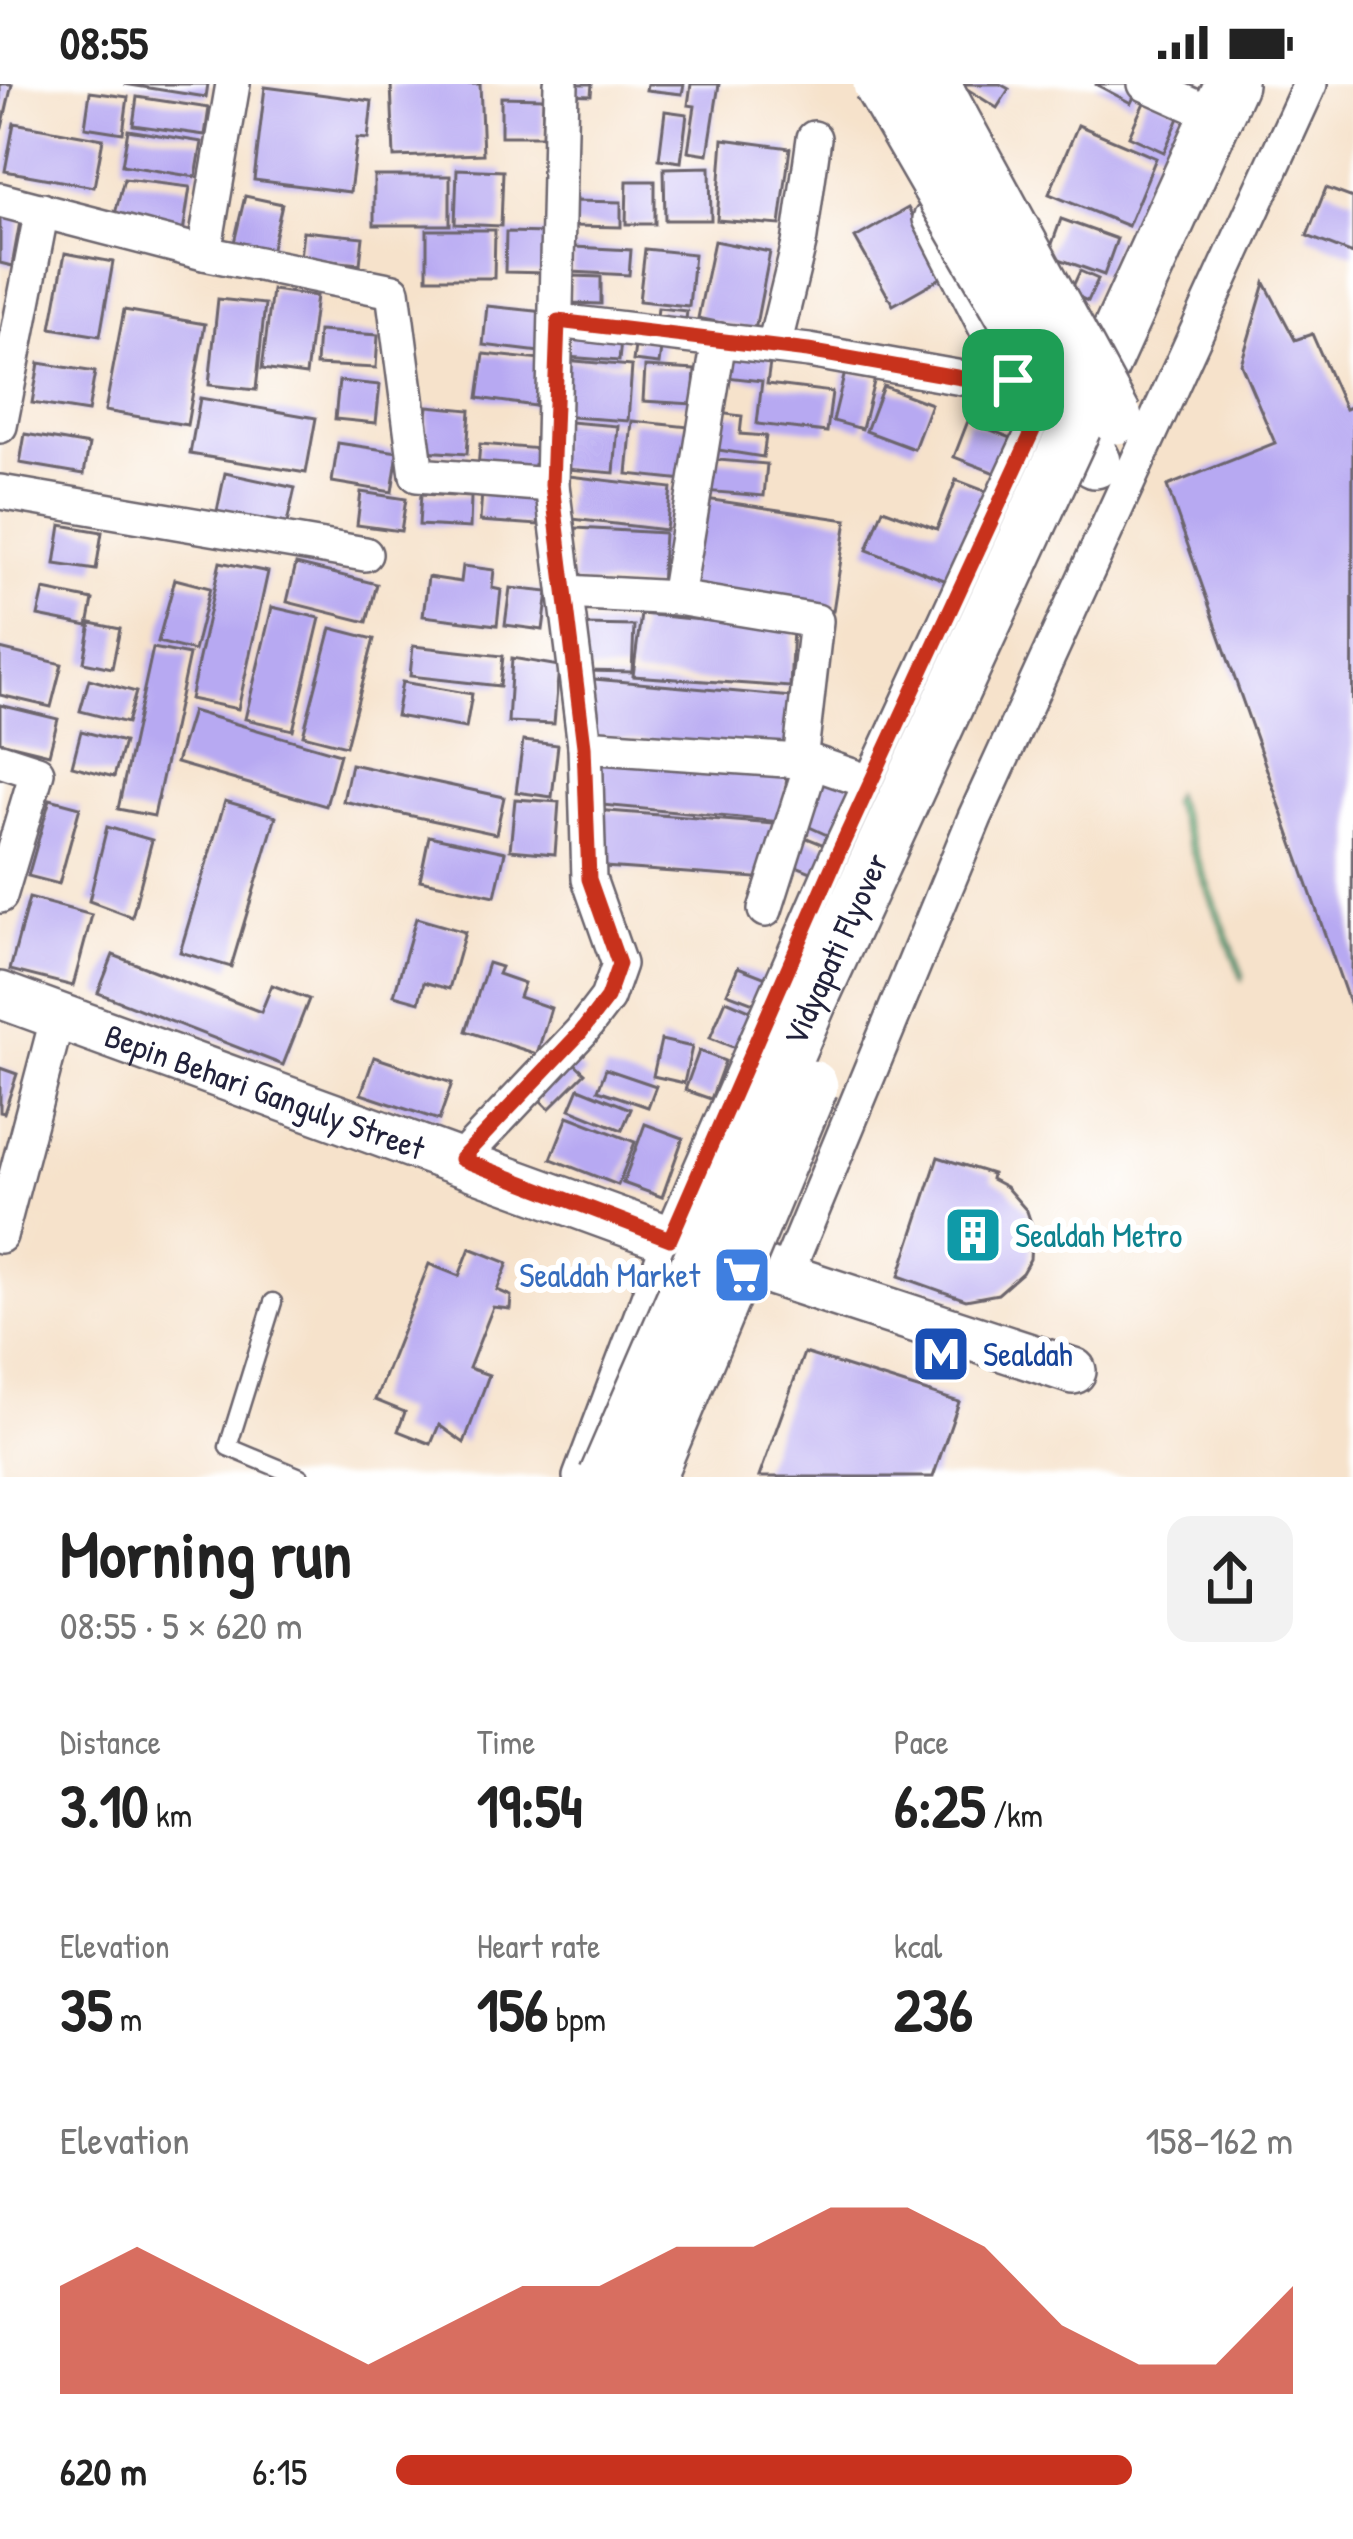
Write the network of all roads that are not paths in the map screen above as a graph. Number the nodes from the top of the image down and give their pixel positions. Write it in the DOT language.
graph roads {
  1 [pos="233,84"];
  2 [pos="560,84"];
  3 [pos="860,84"];
  4 [pos="879,84"];
  5 [pos="938,84"];
  6 [pos="1145,84"];
  7 [pos="1266,84"];
  8 [pos="1310,84"];
  9 [pos="1216,92"];
  10 [pos="814,138"];
  11 [pos="0,200"];
  12 [pos="41,210"];
  13 [pos="204,253"];
  14 [pos="558,321"];
  15 [pos="719,340"];
  16 [pos="774,346"];
  17 [pos="1013,380"];
  18 [pos="1079,402"];
  19 [pos="0,426"];
  20 [pos="552,485"];
  21 [pos="0,492"];
  22 [pos="365,554"];
  23 [pos="566,592"];
  24 [pos="676,598"];
  25 [pos="584,746"];
  26 [pos="0,760"];
  27 [pos="806,761"];
  28 [pos="870,782"];
  29 [pos="0,896"];
  30 [pos="765,910"];
  31 [pos="0,995"];
  32 [pos="58,1016"];
  33 [pos="461,1159"];
  34 [pos="0,1236"];
  35 [pos="670,1239"];
  36 [pos="785,1277"];
  37 [pos="273,1302"];
  38 [pos="1073,1371"];
  39 [pos="300,1477"];
  40 [pos="580,1477"];
  41 [pos="605,1477"];
  42 [pos="649,1477"];
  1 -- 13 [label="street"];
  2 -- 14 [label="street"];
  3 -- 17 [label="street"];
  4 -- 18 [label="main road, bridge"];
  5 -- 18 [label="main road, bridge"];
  6 -- 9 [label="street"];
  7 -- 18 [label="main road, Vidyapati Flyover"];
  8 -- 36 [label="street"];
  9 -- 18 [label="main road, Vidyapati Flyover"];
  10 -- 16 [label="street"];
  11 -- 12 [label="street"];
  12 -- 13 [label="street"];
  12 -- 19 [label="street"];
  13 -- 20 [label="street"];
  14 -- 15 [label="street"];
  14 -- 20 [label="street"];
  15 -- 16 [label="street"];
  15 -- 24 [label="street"];
  16 -- 17 [label="street"];
  17 -- 18 [label="street"];
  18 -- 28 [label="street"];
  18 -- 41 [label="main road, Vidyapati Flyover, bridge"];
  18 -- 42 [label="main road, Vidyapati Flyover, bridge"];
  20 -- 23 [label="street"];
  21 -- 22 [label="street"];
  23 -- 24 [label="street"];
  23 -- 25 [label="street"];
  24 -- 27 [label="street"];
  25 -- 27 [label="street"];
  25 -- 33 [label="street"];
  26 -- 29 [label="street"];
  27 -- 28 [label="street"];
  27 -- 30 [label="street"];
  28 -- 35 [label="street"];
  31 -- 32 [label="street, Bepin Behari Ganguly Street"];
  32 -- 33 [label="street, Bepin Behari Ganguly Street"];
  32 -- 34 [label="street"];
  33 -- 35 [label="street, Bepin Behari Ganguly Street"];
  35 -- 36 [label="street, Bepin Behari Ganguly Street"];
  35 -- 40 [label="street"];
  36 -- 38 [label="street, Bepin Behari Ganguly Street"];
  37 -- 39 [label="lane"];
}
